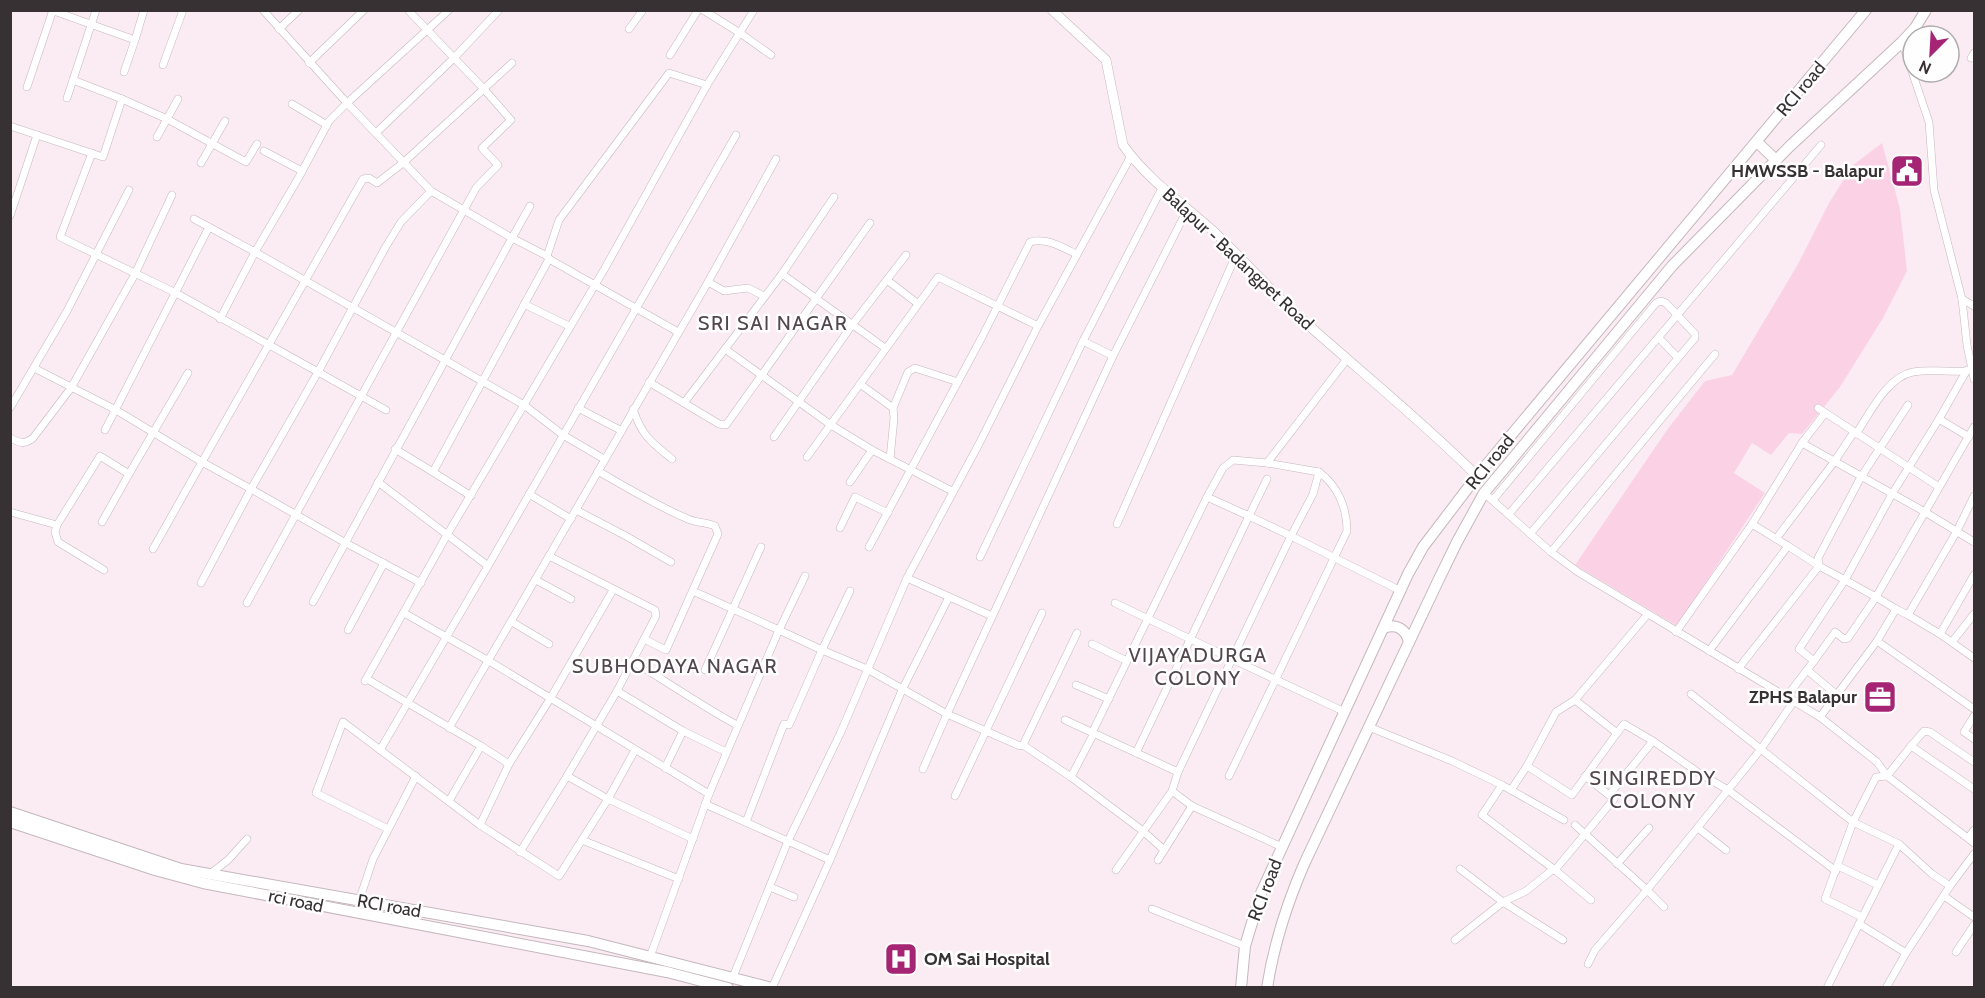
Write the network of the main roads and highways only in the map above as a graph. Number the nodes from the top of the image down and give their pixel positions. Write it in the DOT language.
graph roads {
  1 [pos="1866,10"];
  2 [pos="1926,10"];
  3 [pos="1757,142"];
  4 [pos="1776,160"];
  5 [pos="1391,613"];
  6 [pos="1417,625"];
  7 [pos="1384,628"];
  8 [pos="1409,642"];
  9 [pos="10,812"];
  10 [pos="10,822"];
  11 [pos="90,843"];
  12 [pos="398,907"];
  13 [pos="396,921"];
  14 [pos="731,982"];
  15 [pos="772,987"];
  16 [pos="1241,987"];
  17 [pos="1267,987"];
  1 -- 3 [label="main road, RCI road"];
  2 -- 4 [label="main road"];
  3 -- 4 [label="main road"];
  3 -- 5 [label="main road, RCI road"];
  4 -- 6 [label="main road"];
  5 -- 6 [label="main road"];
  5 -- 7 [label="main road, RCI road"];
  6 -- 8 [label="main road"];
  7 -- 8 [label="main road"];
  7 -- 16 [label="main road, RCI road"];
  8 -- 17 [label="main road"];
  9 -- 11 [label="main road, RCI road"];
  10 -- 11 [label="main road, rci road"];
  11 -- 12 [label="main road, RCI road"];
  11 -- 13 [label="main road, rci road"];
  12 -- 13 [label="main road"];
  12 -- 14 [label="main road, RCI road"];
  13 -- 14 [label="main road, rci road"];
  14 -- 15 [label="main road, RCI road"];
}
